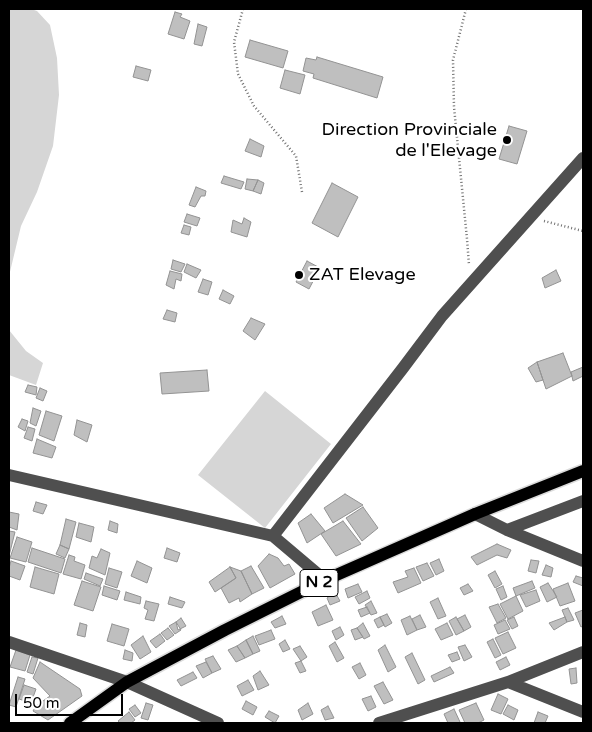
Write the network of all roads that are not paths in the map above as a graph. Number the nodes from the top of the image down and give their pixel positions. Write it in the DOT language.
graph roads {
  1 [pos="583,158"];
  2 [pos="583,471"];
  3 [pos="9,475"];
  4 [pos="583,501"];
  5 [pos="475,514"];
  6 [pos="507,530"];
  7 [pos="274,536"];
  8 [pos="583,561"];
  9 [pos="325,580"];
  10 [pos="9,642"];
  11 [pos="583,652"];
  12 [pos="127,682"];
  13 [pos="508,682"];
  14 [pos="583,712"];
  15 [pos="70,723"];
  16 [pos="218,723"];
  17 [pos="379,723"];
  1 -- 7 [label="street"];
  2 -- 5 [label="main road, N 2"];
  3 -- 7 [label="street"];
  4 -- 6 [label="street"];
  5 -- 6 [label="street"];
  5 -- 9 [label="main road, N 2"];
  6 -- 8 [label="street"];
  7 -- 9 [label="street"];
  9 -- 12 [label="main road, N 2"];
  10 -- 12 [label="street"];
  11 -- 13 [label="street"];
  12 -- 15 [label="main road, N 2"];
  12 -- 16 [label="street"];
  13 -- 14 [label="street"];
  13 -- 17 [label="street"];
}
